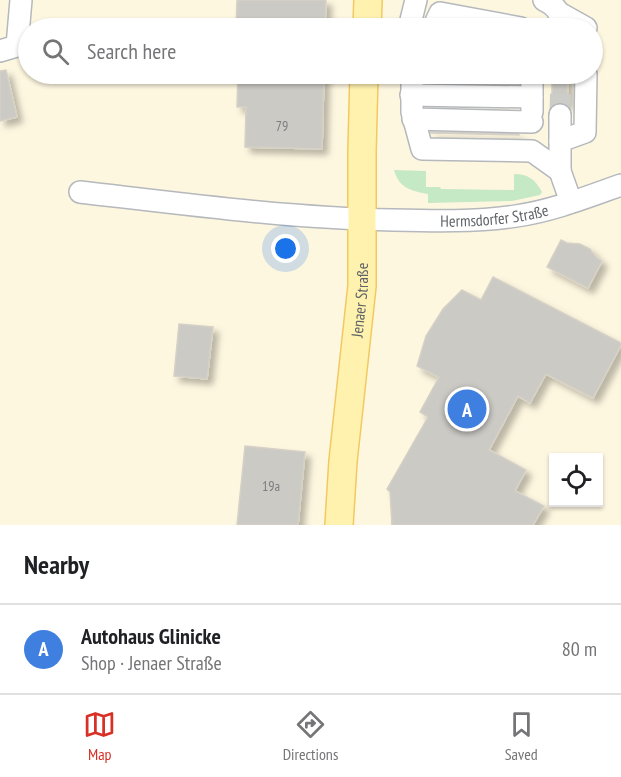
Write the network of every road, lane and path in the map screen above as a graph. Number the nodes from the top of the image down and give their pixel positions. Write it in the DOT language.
graph roads {
  1 [pos="21,0"];
  2 [pos="368,0"];
  3 [pos="416,0"];
  4 [pos="544,0"];
  5 [pos="19,18"];
  6 [pos="367,18"];
  7 [pos="412,18"];
  8 [pos="438,18"];
  9 [pos="467,18"];
  10 [pos="560,18"];
  11 [pos="18,34"];
  12 [pos="0,51"];
  13 [pos="364,84"];
  14 [pos="412,84"];
  15 [pos="532,84"];
  16 [pos="586,84"];
  17 [pos="411,95"];
  18 [pos="532,97"];
  19 [pos="560,115"];
  20 [pos="413,119"];
  21 [pos="532,122"];
  22 [pos="560,141"];
  23 [pos="532,151"];
  24 [pos="560,171"];
  25 [pos="621,185"];
  26 [pos="80,192"];
  27 [pos="571,202"];
  28 [pos="363,220"];
  29 [pos="339,525"];
  1 -- 5 [label="street"];
  2 -- 6 [label="main road"];
  3 -- 7 [label="street"];
  4 -- 10 [label="street"];
  8 -- 9 [label="street"];
  11 -- 12 [label="street"];
  13 -- 28 [label="main road, Jenaer Straße"];
  14 -- 17 [label="street"];
  15 -- 18 [label="street"];
  16 -- 22 [label="street"];
  17 -- 18 [label="street"];
  17 -- 20 [label="street"];
  18 -- 21 [label="street"];
  19 -- 22 [label="street"];
  20 -- 21 [label="street"];
  20 -- 23 [label="street"];
  21 -- 23 [label="street"];
  22 -- 24 [label="street"];
  23 -- 24 [label="street"];
  24 -- 27 [label="street"];
  25 -- 27 [label="street, Hermsdorfer Straße"];
  26 -- 28 [label="street, Hermsdorfer Straße"];
  27 -- 28 [label="street, Hermsdorfer Straße"];
  28 -- 29 [label="main road, Jenaer Straße"];
}
